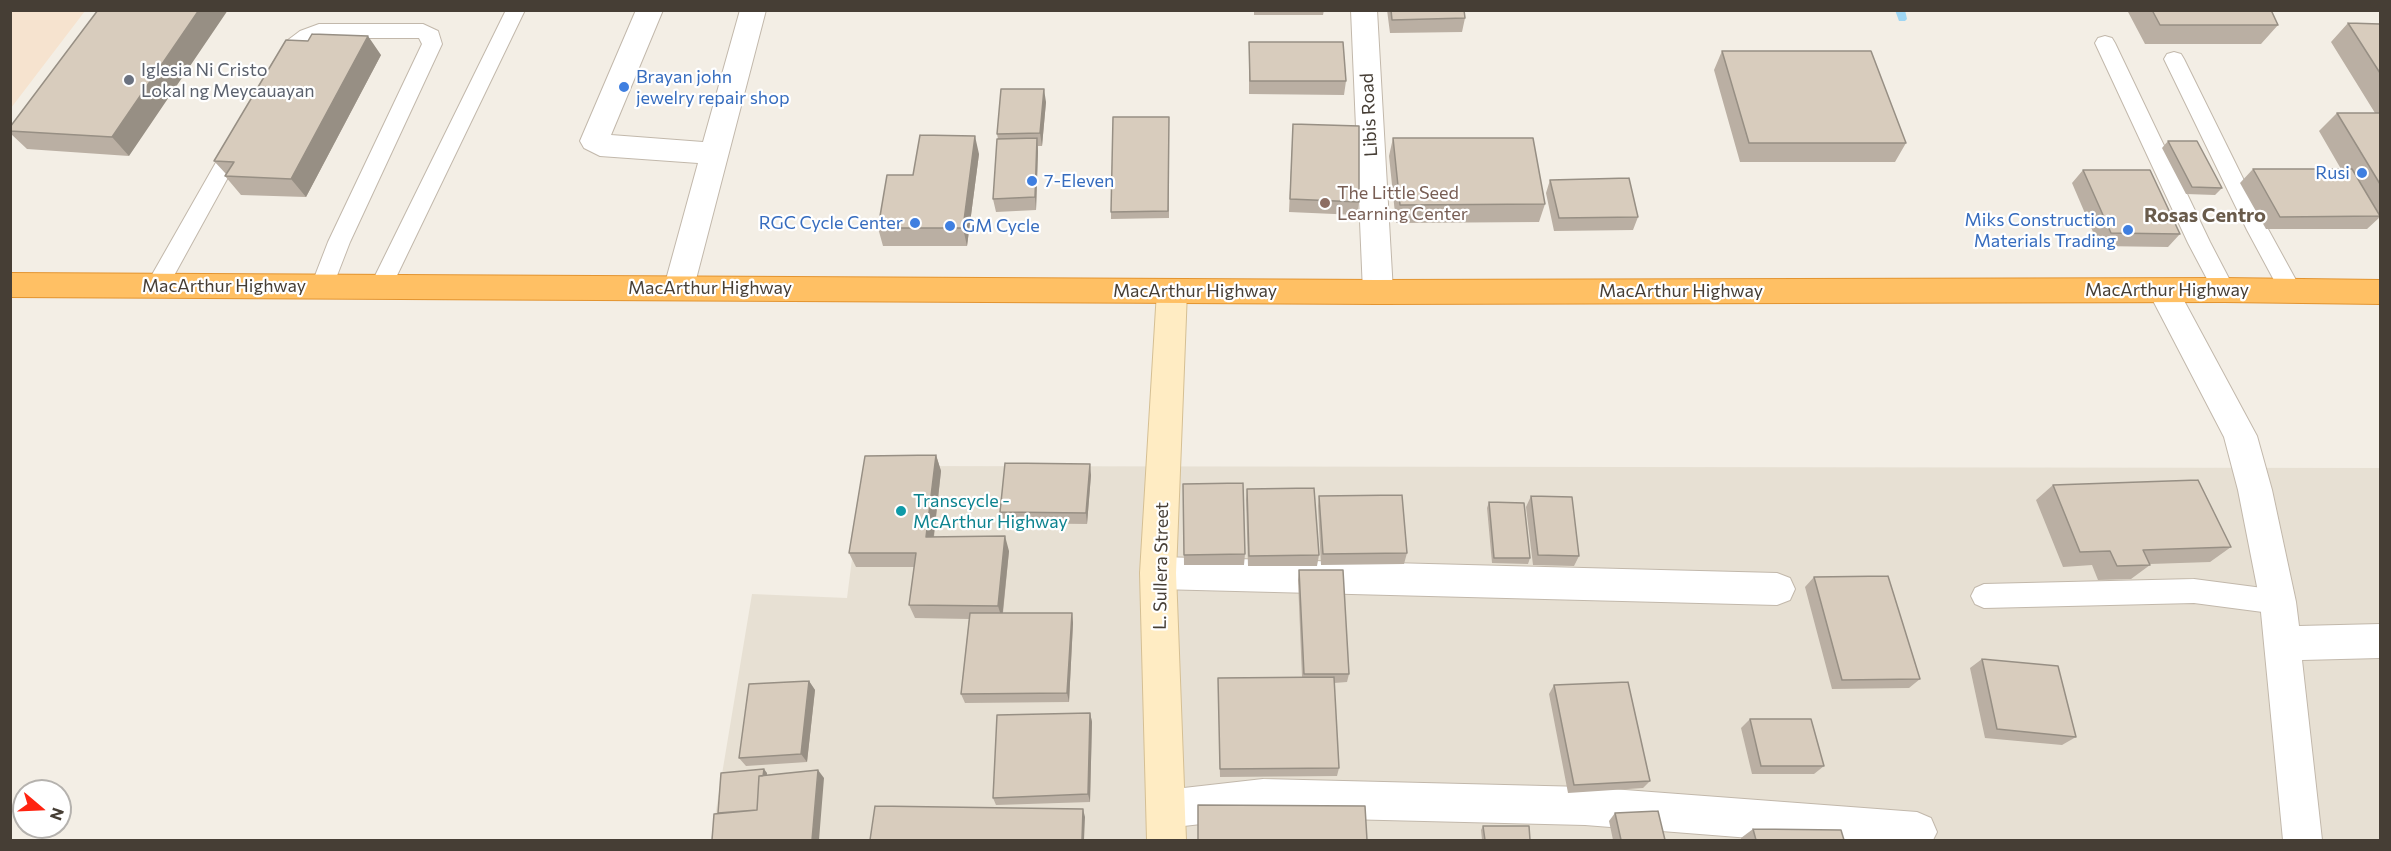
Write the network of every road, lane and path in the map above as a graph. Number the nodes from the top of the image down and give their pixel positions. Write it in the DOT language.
graph roads {
  1 [pos="516,10"];
  2 [pos="650,10"];
  3 [pos="753,10"];
  4 [pos="1364,10"];
  5 [pos="2105,43"];
  6 [pos="2174,59"];
  7 [pos="270,85"];
  8 [pos="247,125"];
  9 [pos="715,154"];
  10 [pos="10,285"];
  11 [pos="157,285"];
  12 [pos="322,286"];
  13 [pos="381,286"];
  14 [pos="679,287"];
  15 [pos="2224,290"];
  16 [pos="1172,291"];
  17 [pos="2163,291"];
  18 [pos="2291,291"];
  19 [pos="1378,292"];
  20 [pos="2380,292"];
  21 [pos="1158,573"];
  22 [pos="1777,589"];
  23 [pos="1984,596"];
  24 [pos="2278,602"];
  25 [pos="2380,641"];
  26 [pos="2283,642"];
  27 [pos="1166,825"];
  28 [pos="1917,832"];
  29 [pos="2303,840"];
  1 -- 13 [label="lane"];
  2 -- 9 [label="street"];
  3 -- 9 [label="street"];
  4 -- 19 [label="street, Libis Road"];
  5 -- 15 [label="lane"];
  6 -- 18 [label="lane"];
  7 -- 12 [label="lane"];
  8 -- 11 [label="lane"];
  9 -- 14 [label="street"];
  10 -- 11 [label="highway, MacArthur Highway"];
  11 -- 12 [label="highway, MacArthur Highway"];
  12 -- 13 [label="highway, MacArthur Highway"];
  13 -- 14 [label="highway, MacArthur Highway"];
  14 -- 16 [label="highway, MacArthur Highway"];
  15 -- 17 [label="highway, MacArthur Highway"];
  15 -- 18 [label="highway, MacArthur Highway"];
  16 -- 19 [label="highway, MacArthur Highway"];
  16 -- 21 [label="street, L. Sullera Street"];
  17 -- 19 [label="highway, MacArthur Highway"];
  17 -- 24 [label="street"];
  18 -- 20 [label="highway, MacArthur Highway"];
  21 -- 22 [label="street"];
  21 -- 27 [label="street, L. Sullera Street"];
  23 -- 24 [label="lane"];
  24 -- 26 [label="street"];
  25 -- 26 [label="street"];
  26 -- 29 [label="street"];
  27 -- 28 [label="street"];
}
